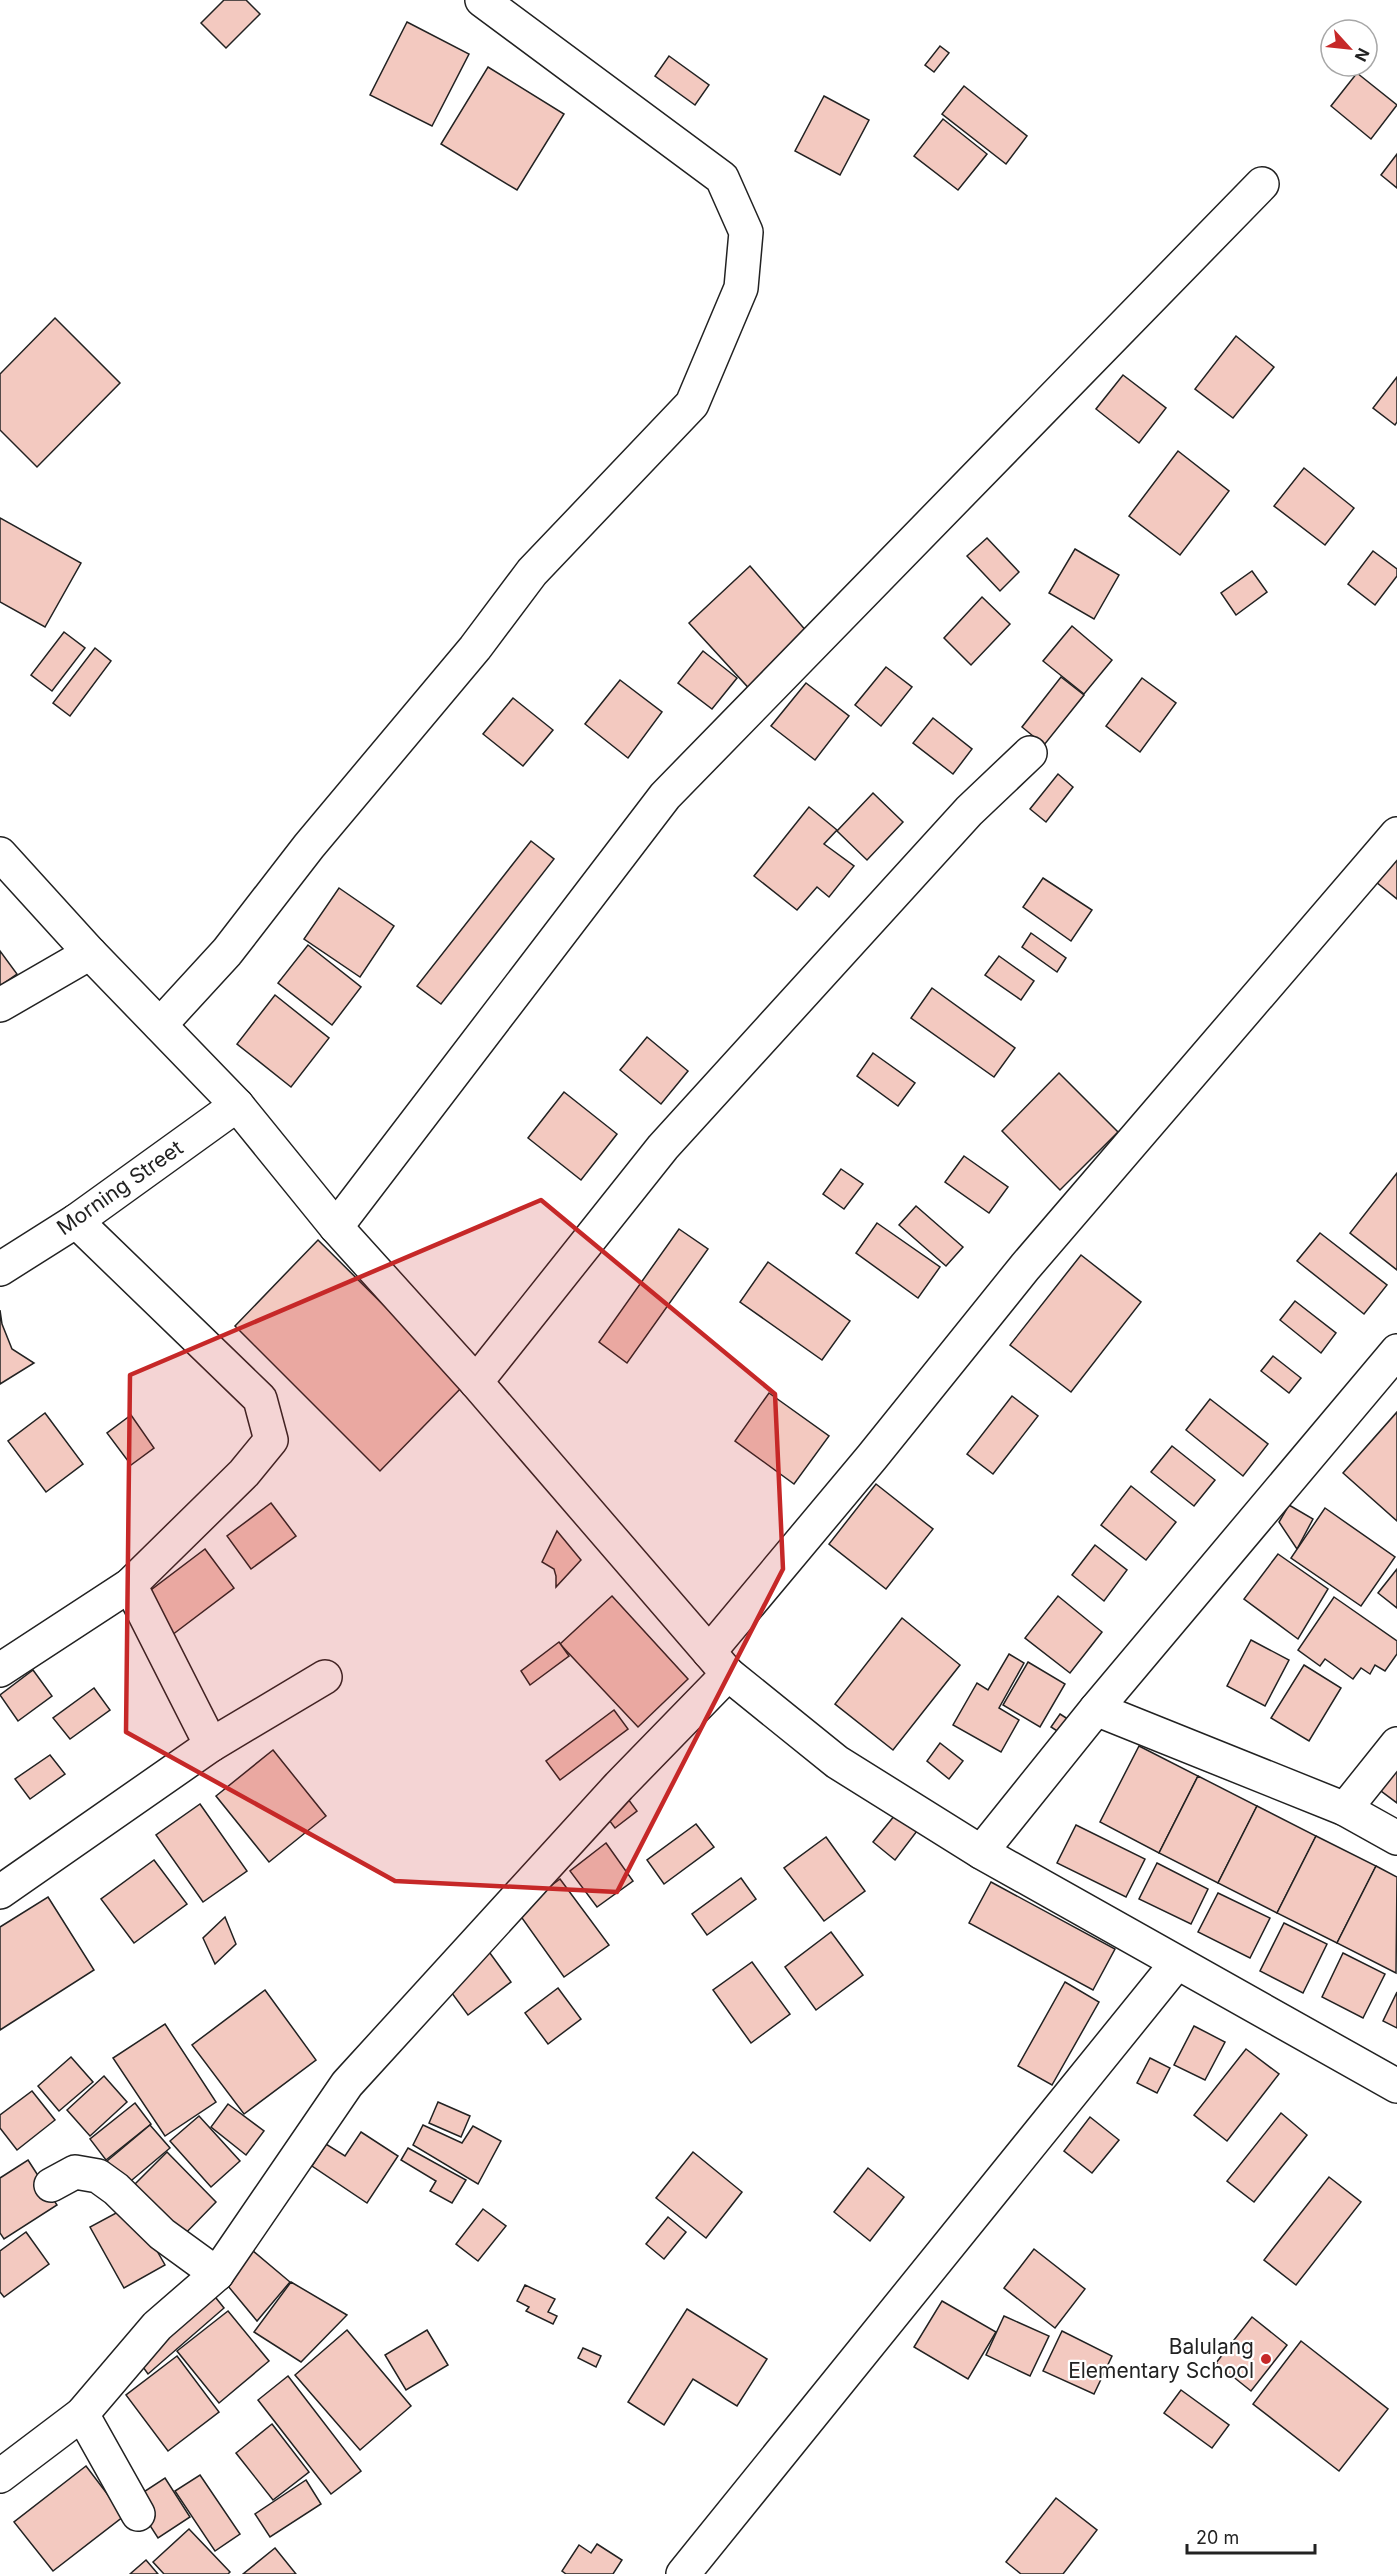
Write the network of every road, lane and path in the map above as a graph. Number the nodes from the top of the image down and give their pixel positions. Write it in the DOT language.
graph roads {
  1 [pos="482,0"];
  2 [pos="1263,184"];
  3 [pos="1030,753"];
  4 [pos="1397,834"];
  5 [pos="0,854"];
  6 [pos="90,953"];
  7 [pos="0,1005"];
  8 [pos="160,1025"];
  9 [pos="237,1105"];
  10 [pos="76,1221"];
  11 [pos="336,1227"];
  12 [pos="0,1269"];
  13 [pos="1397,1351"];
  14 [pos="476,1382"];
  15 [pos="130,1585"];
  16 [pos="719,1663"];
  17 [pos="0,1670"];
  18 [pos="325,1677"];
  19 [pos="1096,1709"];
  20 [pos="1397,1744"];
  21 [pos="211,1745"];
  22 [pos="1345,1809"];
  23 [pos="1397,1838"];
  24 [pos="981,1852"];
  25 [pos="0,1892"];
  26 [pos="1176,1964"];
  27 [pos="1397,2086"];
  28 [pos="51,2185"];
  29 [pos="217,2274"];
  30 [pos="82,2414"];
  31 [pos="0,2476"];
  32 [pos="138,2514"];
  33 [pos="683,2574"];
  1 -- 8 [label="street"];
  2 -- 11 [label="street"];
  3 -- 14 [label="street"];
  4 -- 16 [label="street"];
  5 -- 6 [label="street"];
  6 -- 7 [label="street"];
  6 -- 8 [label="street"];
  8 -- 9 [label="street"];
  9 -- 10 [label="street, Morning Street"];
  9 -- 11 [label="street"];
  10 -- 12 [label="street, Morning Street"];
  10 -- 15 [label="street"];
  11 -- 14 [label="street"];
  13 -- 19 [label="street"];
  14 -- 16 [label="street"];
  15 -- 17 [label="street"];
  15 -- 21 [label="street"];
  16 -- 24 [label="street"];
  16 -- 29 [label="street"];
  18 -- 21 [label="street"];
  19 -- 22 [label="street"];
  19 -- 24 [label="street"];
  20 -- 22 [label="street"];
  21 -- 25 [label="street"];
  22 -- 23 [label="street"];
  24 -- 26 [label="street"];
  26 -- 27 [label="street"];
  26 -- 33 [label="street"];
  28 -- 29 [label="street"];
  29 -- 30 [label="street"];
  30 -- 31 [label="street"];
  30 -- 32 [label="street"];
}
